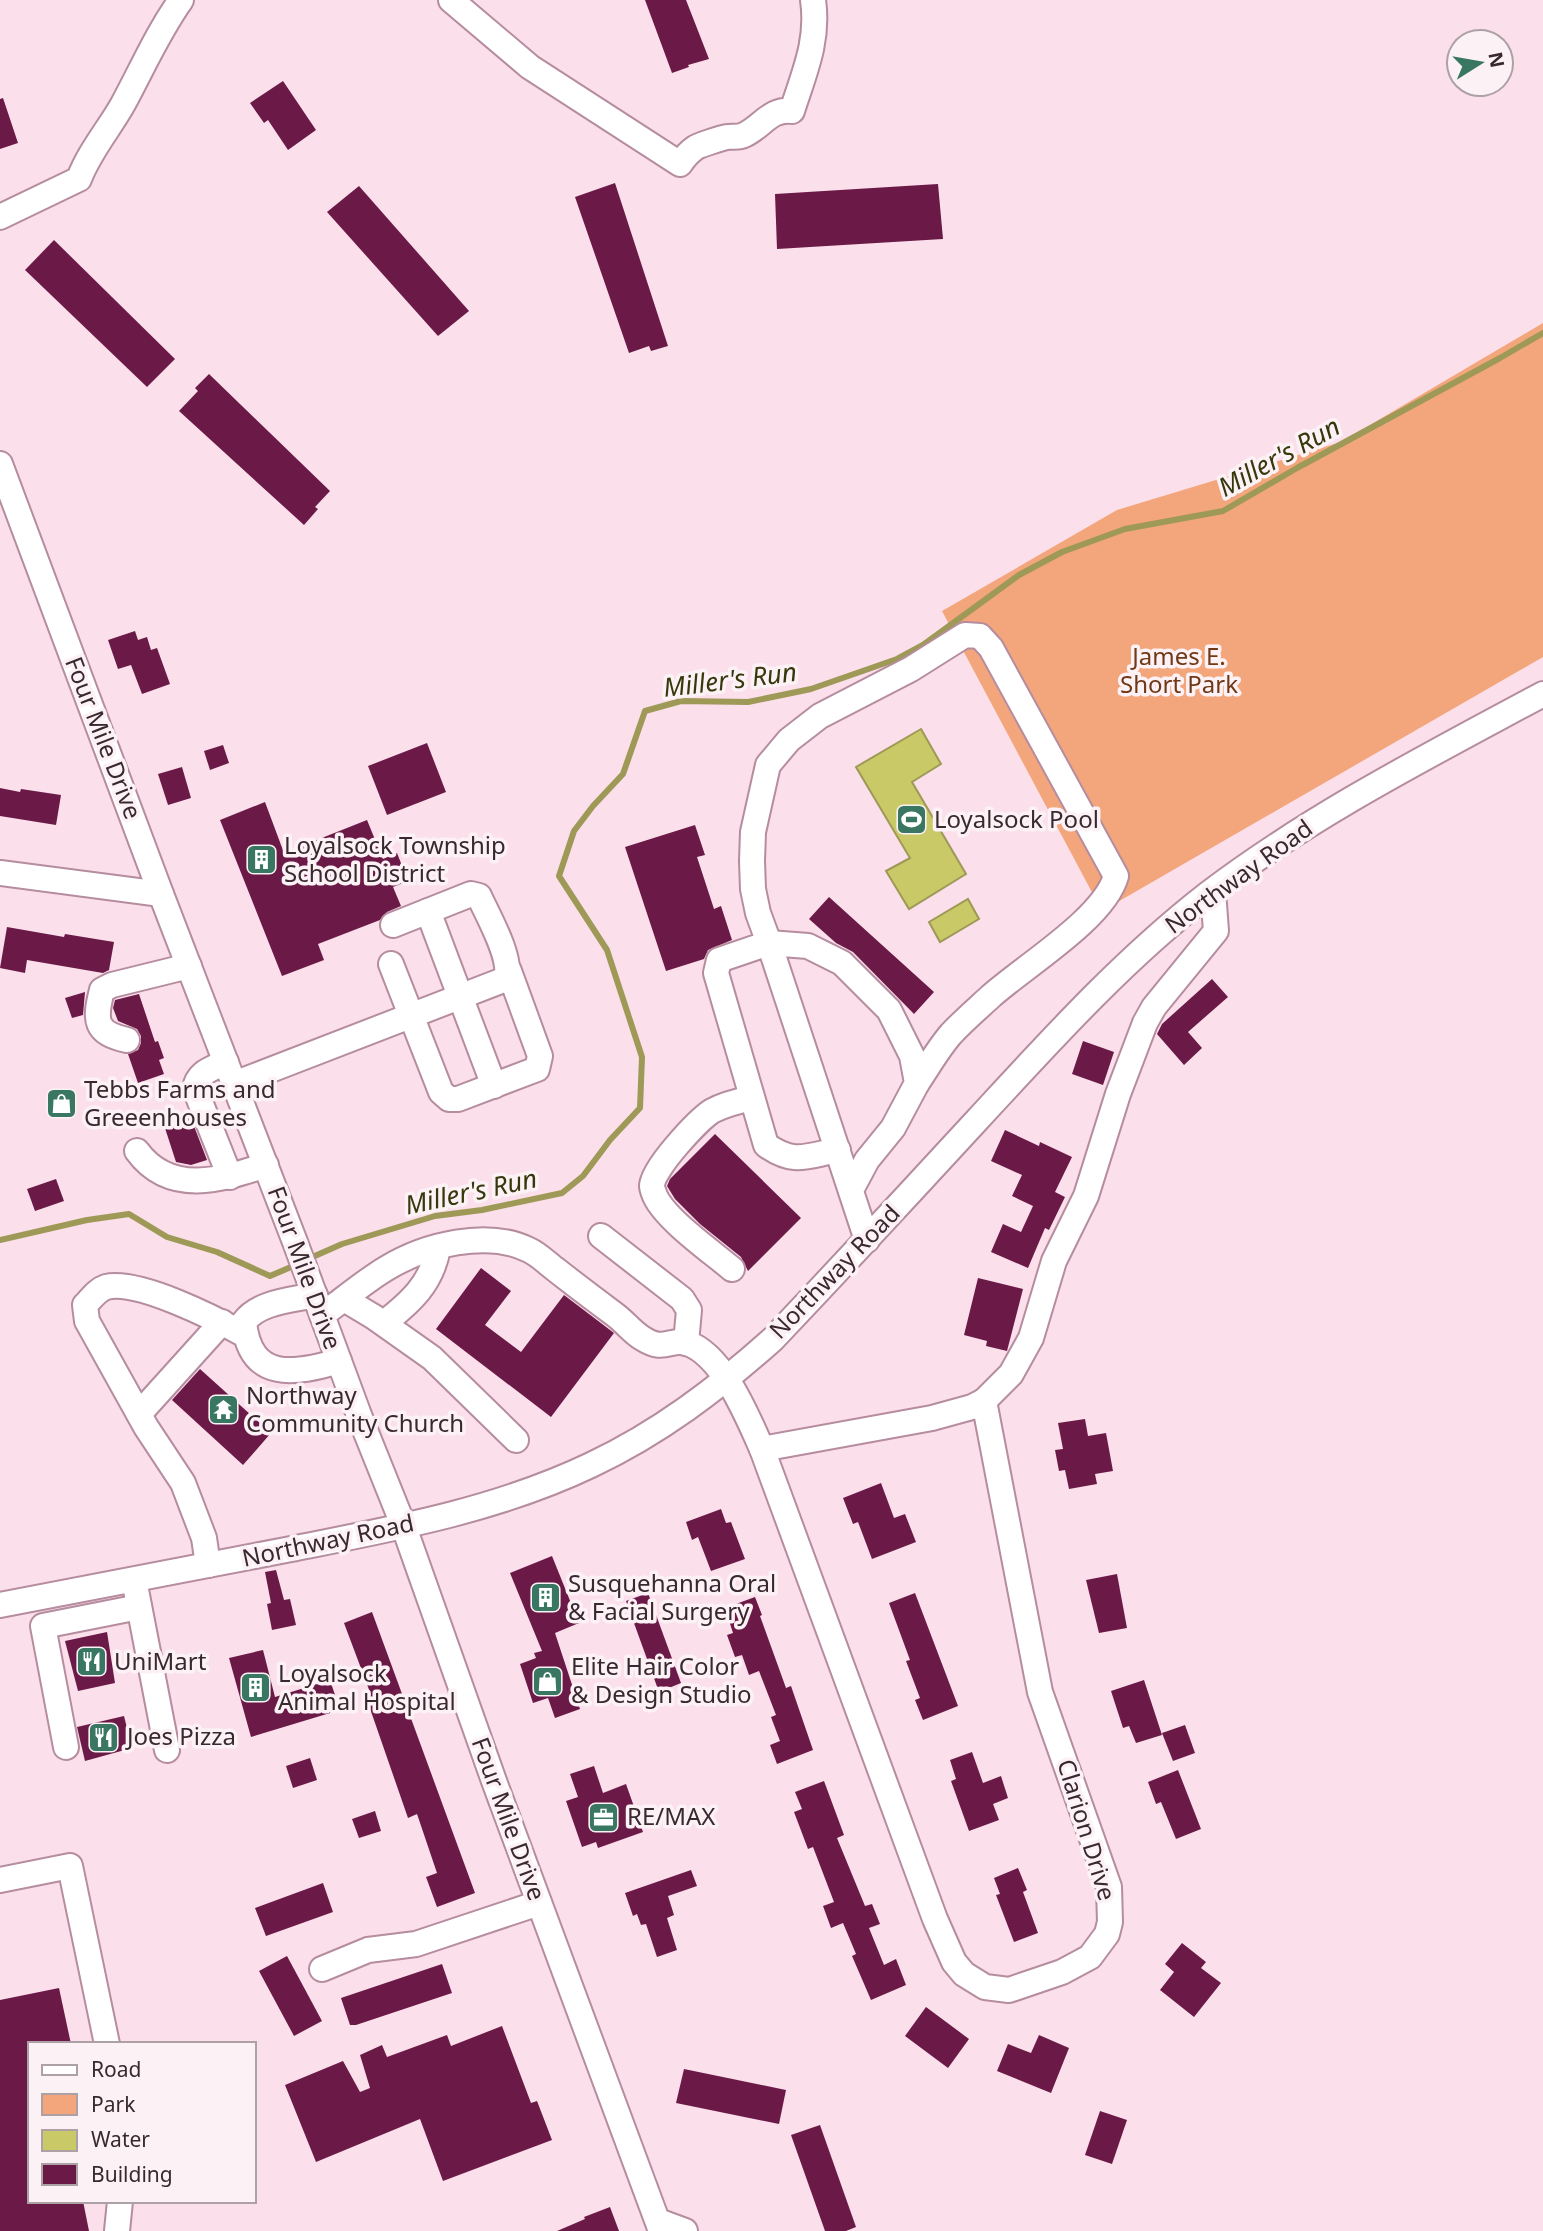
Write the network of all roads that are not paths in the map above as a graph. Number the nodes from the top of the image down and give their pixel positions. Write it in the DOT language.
graph roads {
  1 [pos="181,0"];
  2 [pos="451,0"];
  3 [pos="813,0"];
  4 [pos="0,217"];
  5 [pos="0,464"];
  6 [pos="1543,694"];
  7 [pos="0,873"];
  8 [pos="1213,891"];
  9 [pos="161,894"];
  10 [pos="428,911"];
  11 [pos="393,925"];
  12 [pos="769,943"];
  13 [pos="391,964"];
  14 [pos="189,966"];
  15 [pos="509,971"];
  16 [pos="460,996"];
  17 [pos="410,1016"];
  18 [pos="127,1040"];
  19 [pos="230,1073"];
  20 [pos="917,1083"];
  21 [pos="494,1086"];
  22 [pos="752,1098"];
  23 [pos="838,1150"];
  24 [pos="137,1151"];
  25 [pos="266,1165"];
  26 [pos="230,1177"];
  27 [pos="851,1190"];
  28 [pos="601,1236"];
  29 [pos="867,1240"];
  30 [pos="438,1248"];
  31 [pos="732,1269"];
  32 [pos="315,1296"];
  33 [pos="344,1299"];
  34 [pos="222,1322"];
  35 [pos="384,1323"];
  36 [pos="245,1335"];
  37 [pos="686,1343"];
  38 [pos="339,1361"];
  39 [pos="728,1379"];
  40 [pos="984,1401"];
  41 [pos="139,1414"];
  42 [pos="516,1440"];
  43 [pos="762,1449"];
  44 [pos="404,1527"];
  45 [pos="208,1565"];
  46 [pos="134,1580"];
  47 [pos="38,1598"];
  48 [pos="0,1605"];
  49 [pos="139,1607"];
  50 [pos="43,1626"];
  51 [pos="66,1747"];
  52 [pos="167,1751"];
  53 [pos="0,1880"];
  54 [pos="539,1903"];
  55 [pos="322,1969"];
  56 [pos="107,2042"];
  57 [pos="120,2203"];
  58 [pos="659,2226"];
  59 [pos="117,2231"];
  60 [pos="685,2231"];
  1 -- 4 [label="street"];
  2 -- 3 [label="street"];
  5 -- 9 [label="street, Four Mile Drive"];
  6 -- 8 [label="street, Northway Road"];
  7 -- 9 [label="street"];
  8 -- 29 [label="street, Northway Road"];
  8 -- 40 [label="street"];
  9 -- 14 [label="street, Four Mile Drive"];
  10 -- 11 [label="street"];
  10 -- 15 [label="street"];
  10 -- 16 [label="street"];
  12 -- 20 [label="street"];
  12 -- 20 [label="street"];
  12 -- 22 [label="street"];
  12 -- 23 [label="street"];
  13 -- 17 [label="street"];
  14 -- 18 [label="street"];
  14 -- 19 [label="street, Four Mile Drive"];
  15 -- 16 [label="street"];
  15 -- 21 [label="street"];
  16 -- 17 [label="street"];
  16 -- 21 [label="street"];
  17 -- 19 [label="street"];
  17 -- 21 [label="street"];
  19 -- 25 [label="street, Four Mile Drive"];
  19 -- 26 [label="street"];
  20 -- 27 [label="street"];
  22 -- 23 [label="street"];
  22 -- 31 [label="street"];
  23 -- 27 [label="street"];
  24 -- 26 [label="street"];
  25 -- 26 [label="street"];
  25 -- 32 [label="street, Four Mile Drive"];
  27 -- 29 [label="street"];
  28 -- 37 [label="street"];
  29 -- 39 [label="street, Northway Road"];
  30 -- 33 [label="street"];
  30 -- 35 [label="street"];
  30 -- 37 [label="street"];
  32 -- 33 [label="street"];
  32 -- 36 [label="street"];
  32 -- 38 [label="street, Four Mile Drive"];
  33 -- 35 [label="street"];
  34 -- 36 [label="street"];
  34 -- 41 [label="street"];
  34 -- 41 [label="street"];
  35 -- 42 [label="street"];
  36 -- 38 [label="street"];
  37 -- 39 [label="street, Clarion Drive"];
  38 -- 44 [label="street, Four Mile Drive"];
  39 -- 43 [label="street, Clarion Drive"];
  39 -- 44 [label="street, Northway Road"];
  40 -- 43 [label="street"];
  40 -- 43 [label="street, Clarion Drive"];
  41 -- 45 [label="street"];
  44 -- 45 [label="street, Northway Road"];
  44 -- 54 [label="street, Four Mile Drive"];
  45 -- 46 [label="street, Northway Road"];
  46 -- 47 [label="street, Northway Road"];
  46 -- 49 [label="street"];
  47 -- 48 [label="street, Northway Road"];
  47 -- 50 [label="street"];
  49 -- 50 [label="street"];
  49 -- 52 [label="street"];
  50 -- 51 [label="street"];
  53 -- 56 [label="street"];
  54 -- 55 [label="street"];
  54 -- 58 [label="street, Four Mile Drive"];
  57 -- 59 [label="street"];
  58 -- 60 [label="street"];
}
